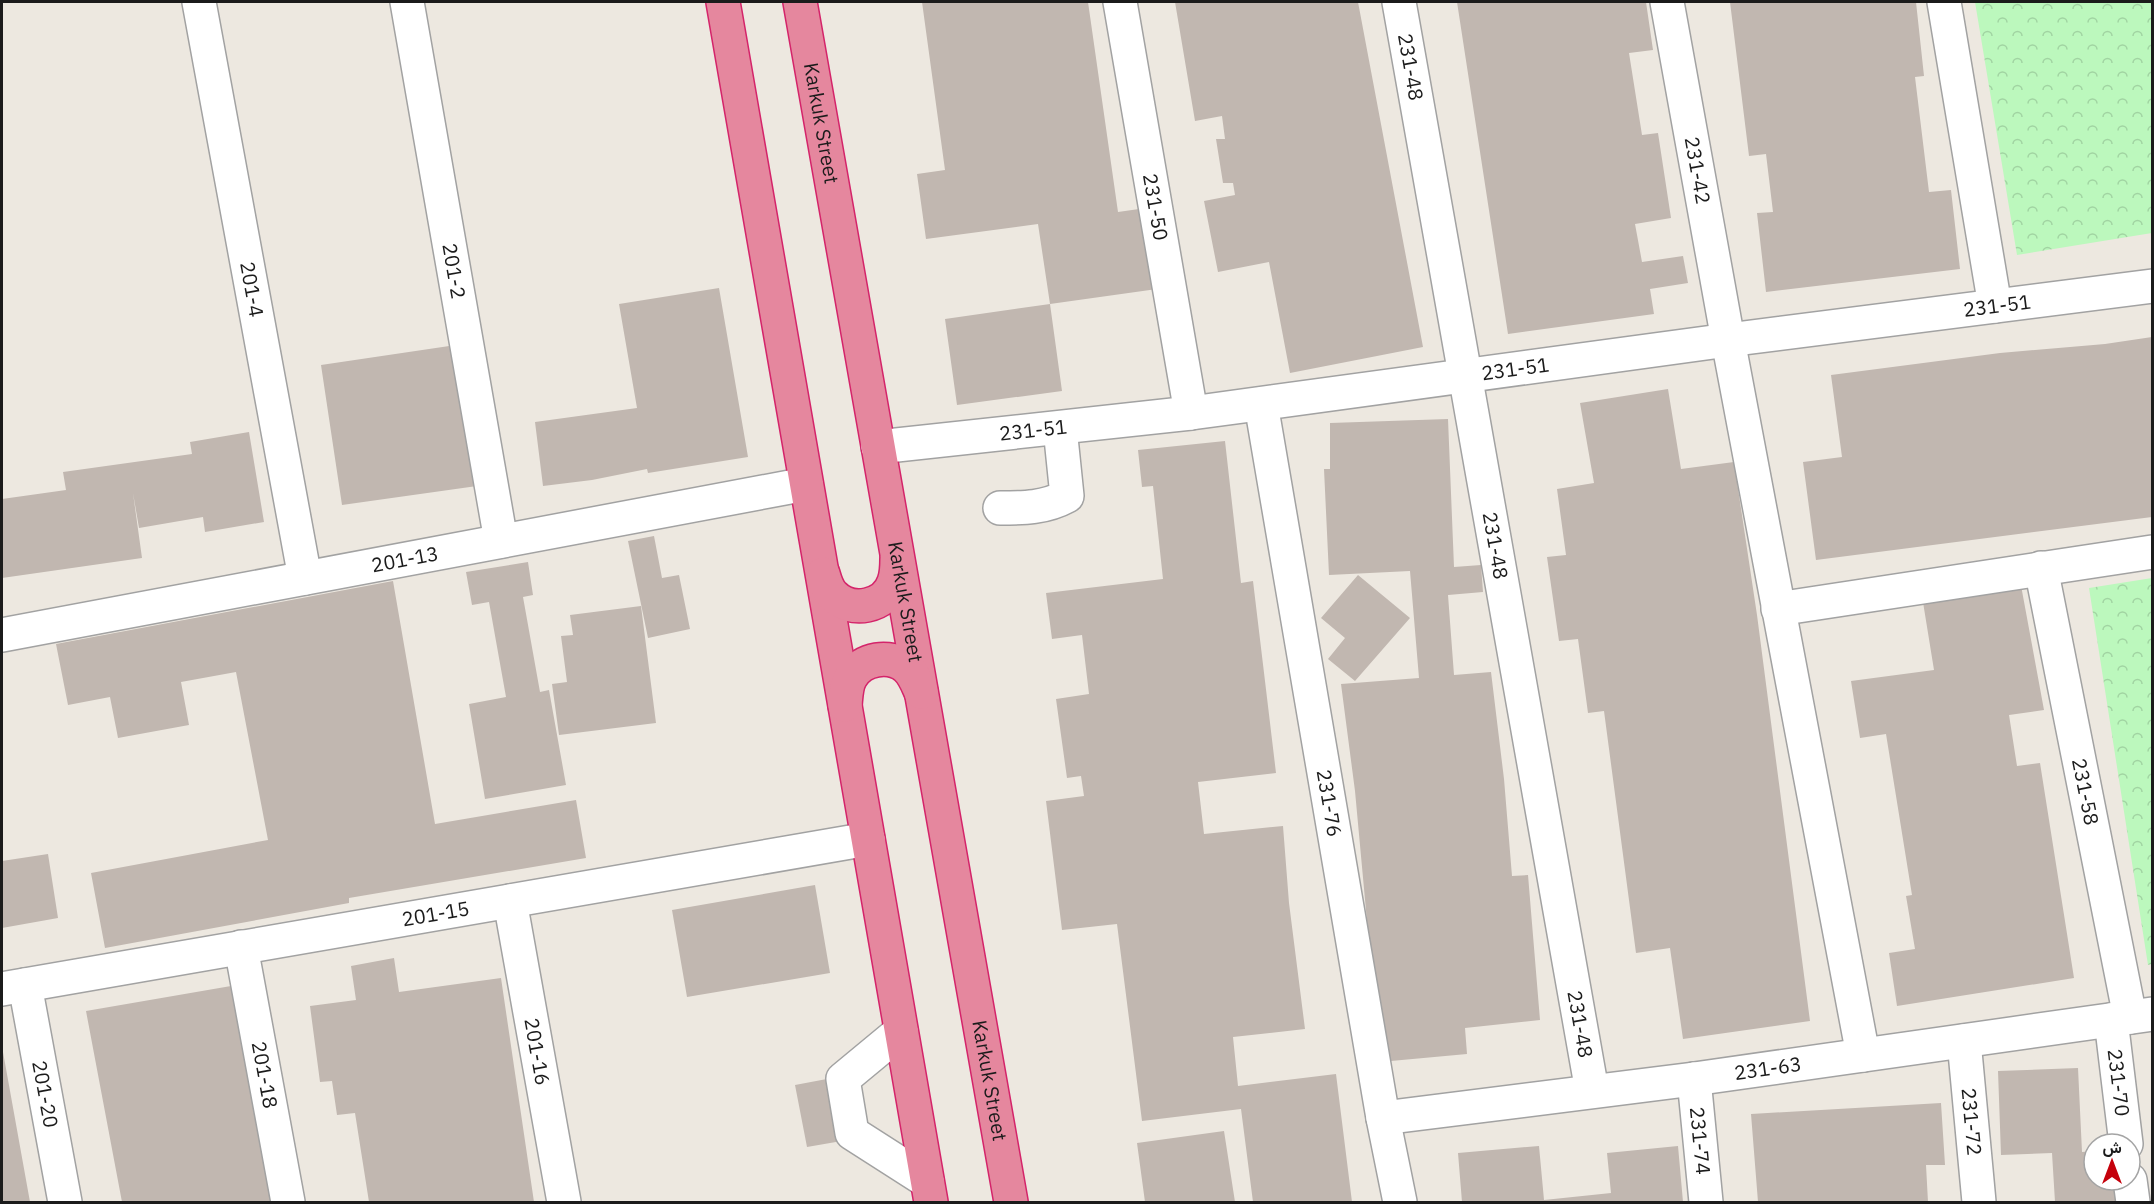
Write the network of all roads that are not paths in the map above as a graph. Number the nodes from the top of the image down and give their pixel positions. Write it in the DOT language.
graph roads {
  1 [pos="198,2"];
  2 [pos="407,2"];
  3 [pos="723,2"];
  4 [pos="800,2"];
  5 [pos="1120,2"];
  6 [pos="1400,2"];
  7 [pos="1667,2"];
  8 [pos="1944,2"];
  9 [pos="2152,286"];
  10 [pos="1995,306"];
  11 [pos="1728,340"];
  12 [pos="1466,377"];
  13 [pos="1261,404"];
  14 [pos="1191,413"];
  15 [pos="1060,428"];
  16 [pos="878,447"];
  17 [pos="806,484"];
  18 [pos="1000,508"];
  19 [pos="501,541"];
  20 [pos="2152,552"];
  21 [pos="897,554"];
  22 [pos="2042,568"];
  23 [pos="823,575"];
  24 [pos="305,578"];
  25 [pos="1778,609"];
  26 [pos="2,635"];
  27 [pos="921,692"];
  28 [pos="845,706"];
  29 [pos="868,839"];
  30 [pos="510,901"];
  31 [pos="241,947"];
  32 [pos="13,987"];
  33 [pos="2131,1017"];
  34 [pos="901,1031"];
  35 [pos="1964,1041"];
  36 [pos="1863,1055"];
  37 [pos="1694,1079"];
  38 [pos="1592,1091"];
  39 [pos="1383,1118"];
  40 [pos="2126,1132"];
  41 [pos="929,1192"];
  42 [pos="65,1203"];
  43 [pos="288,1203"];
  44 [pos="564,1203"];
  45 [pos="1011,1203"];
  46 [pos="1400,1203"];
  47 [pos="1706,1203"];
  48 [pos="1979,1203"];
  1 -- 24 [label="street, 201-4"];
  2 -- 19 [label="street, 201-2"];
  3 -- 17 [label="highway"];
  4 -- 16 [label="highway, Karkuk Street"];
  5 -- 14 [label="street, 231-50"];
  6 -- 12 [label="street, 231-48"];
  7 -- 11 [label="street, 231-42"];
  8 -- 10 [label="street"];
  9 -- 10 [label="street, 231-51"];
  10 -- 11 [label="street, 231-51"];
  11 -- 12 [label="street, 231-51"];
  11 -- 25 [label="street, 231-42"];
  12 -- 13 [label="street, 231-51"];
  12 -- 38 [label="street, 231-48"];
  13 -- 14 [label="street, 231-51"];
  13 -- 39 [label="street, 231-76"];
  14 -- 15 [label="street, 231-51"];
  15 -- 16 [label="street, 231-51"];
  15 -- 18 [label="street"];
  16 -- 21 [label="highway, Karkuk Street"];
  17 -- 19 [label="street, 201-13"];
  17 -- 23 [label="highway"];
  19 -- 24 [label="street, 201-13"];
  20 -- 22 [label="street"];
  21 -- 23 [label="highway"];
  21 -- 27 [label="highway, Karkuk Street"];
  22 -- 25 [label="street"];
  22 -- 33 [label="street, 231-58"];
  23 -- 28 [label="highway"];
  24 -- 26 [label="street, 201-13"];
  25 -- 36 [label="street, 231-42"];
  27 -- 28 [label="highway"];
  27 -- 45 [label="highway, Karkuk Street"];
  28 -- 29 [label="highway"];
  29 -- 30 [label="street, 201-15"];
  29 -- 34 [label="highway"];
  30 -- 31 [label="street, 201-15"];
  30 -- 44 [label="street, 201-16"];
  31 -- 32 [label="street, 201-15"];
  31 -- 43 [label="street, 201-18"];
  32 -- 42 [label="street, 201-20"];
  33 -- 35 [label="street, 231-63"];
  33 -- 40 [label="street, 231-70"];
  34 -- 41 [label="highway"];
  34 -- 41 [label="street"];
  35 -- 36 [label="street, 231-63"];
  35 -- 48 [label="street, 231-72"];
  36 -- 37 [label="street, 231-63"];
  37 -- 38 [label="street, 231-63"];
  37 -- 47 [label="street, 231-74"];
  38 -- 39 [label="street, 231-63"];
  39 -- 46 [label="street, 231-76"];
}
